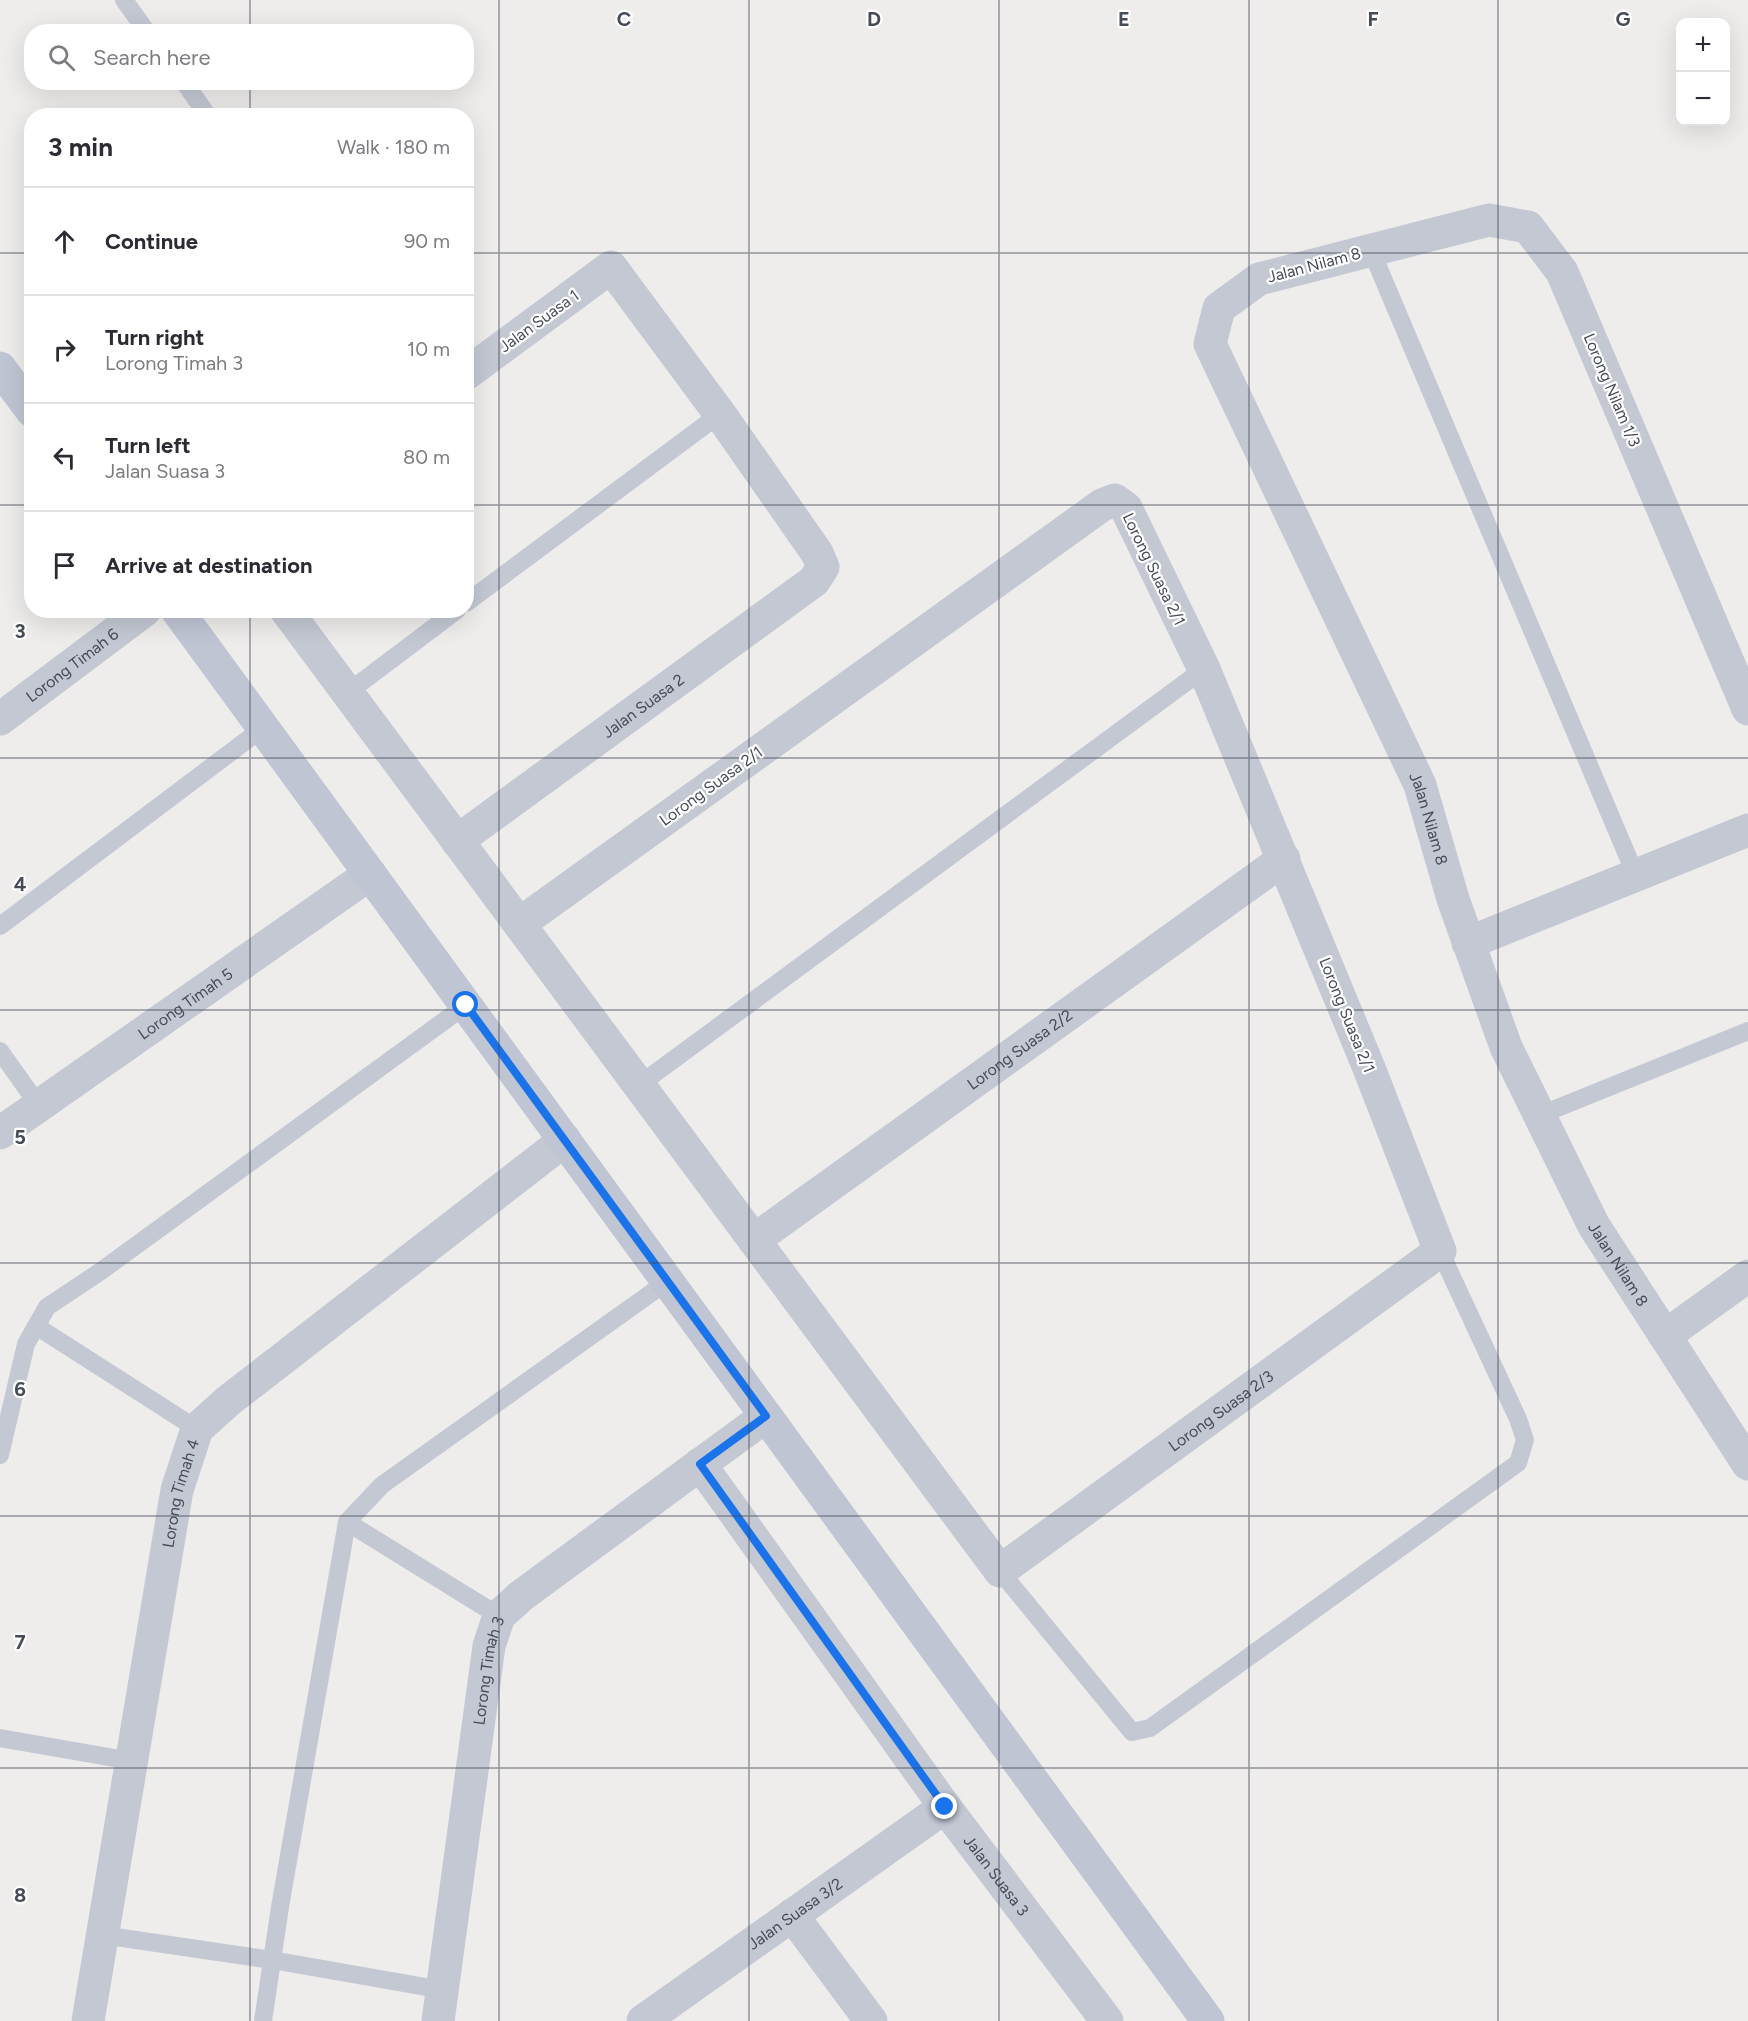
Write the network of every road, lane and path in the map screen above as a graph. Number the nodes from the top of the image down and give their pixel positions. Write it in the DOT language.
graph roads {
  1 [pos="124,0"];
  2 [pos="141,24"];
  3 [pos="190,90"];
  4 [pos="202,108"];
  5 [pos="1371,250"];
  6 [pos="0,368"];
  7 [pos="474,368"];
  8 [pos="24,400"];
  9 [pos="720,414"];
  10 [pos="474,597"];
  11 [pos="134,618"];
  12 [pos="183,618"];
  13 [pos="292,618"];
  14 [pos="446,618"];
  15 [pos="1204,669"];
  16 [pos="347,693"];
  17 [pos="1748,709"];
  18 [pos="0,719"];
  19 [pos="263,728"];
  20 [pos="1748,830"];
  21 [pos="458,841"];
  22 [pos="1284,859"];
  23 [pos="370,874"];
  24 [pos="1636,876"];
  25 [pos="519,924"];
  26 [pos="0,926"];
  27 [pos="1468,943"];
  28 [pos="466,1005"];
  29 [pos="1748,1031"];
  30 [pos="0,1051"];
  31 [pos="639,1085"];
  32 [pos="39,1106"];
  33 [pos="1539,1115"];
  34 [pos="0,1133"];
  35 [pos="565,1140"];
  36 [pos="754,1240"];
  37 [pos="1440,1251"];
  38 [pos="1748,1276"];
  39 [pos="668,1281"];
  40 [pos="36,1326"];
  41 [pos="1665,1336"];
  42 [pos="766,1416"];
  43 [pos="197,1429"];
  44 [pos="0,1455"];
  45 [pos="700,1464"];
  46 [pos="1748,1464"];
  47 [pos="347,1522"];
  48 [pos="1000,1571"];
  49 [pos="499,1616"];
  50 [pos="0,1738"];
  51 [pos="132,1761"];
  52 [pos="945,1807"];
  53 [pos="792,1916"];
  54 [pos="102,1935"];
  55 [pos="272,1960"];
  56 [pos="441,2006"];
  57 [pos="88,2021"];
  58 [pos="263,2021"];
  59 [pos="643,2021"];
  60 [pos="871,2021"];
  61 [pos="1107,2021"];
  62 [pos="1208,2021"];
  1 -- 2 [label="lane"];
  3 -- 4 [label="lane"];
  5 -- 17 [label="street, Lorong Nilam 1/3"];
  5 -- 24 [label="lane"];
  5 -- 27 [label="street, Jalan Nilam 8"];
  6 -- 8 [label="street"];
  7 -- 9 [label="street, Jalan Suasa 1"];
  9 -- 10 [label="lane"];
  9 -- 21 [label="street, Jalan Suasa 2"];
  11 -- 18 [label="street, Lorong Timah 6"];
  12 -- 19 [label="street"];
  13 -- 16 [label="street"];
  14 -- 16 [label="lane"];
  15 -- 22 [label="street, Lorong Suasa 2/1"];
  15 -- 25 [label="street, Lorong Suasa 2/1"];
  15 -- 31 [label="lane"];
  16 -- 21 [label="street"];
  19 -- 23 [label="street"];
  19 -- 26 [label="lane"];
  20 -- 24 [label="street"];
  21 -- 25 [label="street"];
  22 -- 36 [label="street, Lorong Suasa 2/2"];
  22 -- 37 [label="street, Lorong Suasa 2/1"];
  23 -- 28 [label="street"];
  23 -- 32 [label="street, Lorong Timah 5"];
  24 -- 27 [label="street"];
  25 -- 31 [label="street"];
  27 -- 33 [label="street, Jalan Nilam 8"];
  28 -- 35 [label="street"];
  28 -- 40 [label="lane"];
  29 -- 33 [label="lane"];
  30 -- 32 [label="lane"];
  31 -- 36 [label="street"];
  32 -- 34 [label="street, Lorong Timah 5"];
  33 -- 41 [label="street, Jalan Nilam 8"];
  35 -- 39 [label="street"];
  35 -- 43 [label="street, Lorong Timah 4"];
  36 -- 48 [label="street"];
  37 -- 48 [label="street, Lorong Suasa 2/3"];
  37 -- 48 [label="lane"];
  38 -- 41 [label="street"];
  39 -- 42 [label="street"];
  39 -- 47 [label="lane"];
  40 -- 43 [label="lane"];
  40 -- 44 [label="lane"];
  41 -- 46 [label="street, Jalan Nilam 8"];
  42 -- 45 [label="street, Lorong Timah 3"];
  42 -- 62 [label="street"];
  43 -- 51 [label="street, Lorong Timah 4"];
  45 -- 49 [label="street, Lorong Timah 3"];
  45 -- 52 [label="street, Jalan Suasa 3"];
  47 -- 49 [label="lane"];
  47 -- 55 [label="lane"];
  49 -- 56 [label="street, Lorong Timah 3"];
  50 -- 51 [label="lane"];
  51 -- 54 [label="street, Lorong Timah 4"];
  52 -- 53 [label="street, Jalan Suasa 3/2"];
  52 -- 61 [label="street, Jalan Suasa 3"];
  53 -- 59 [label="street, Jalan Suasa 3/2"];
  53 -- 60 [label="street"];
  54 -- 55 [label="lane"];
  54 -- 57 [label="street, Lorong Timah 4"];
  55 -- 56 [label="lane"];
  55 -- 58 [label="lane"];
}
